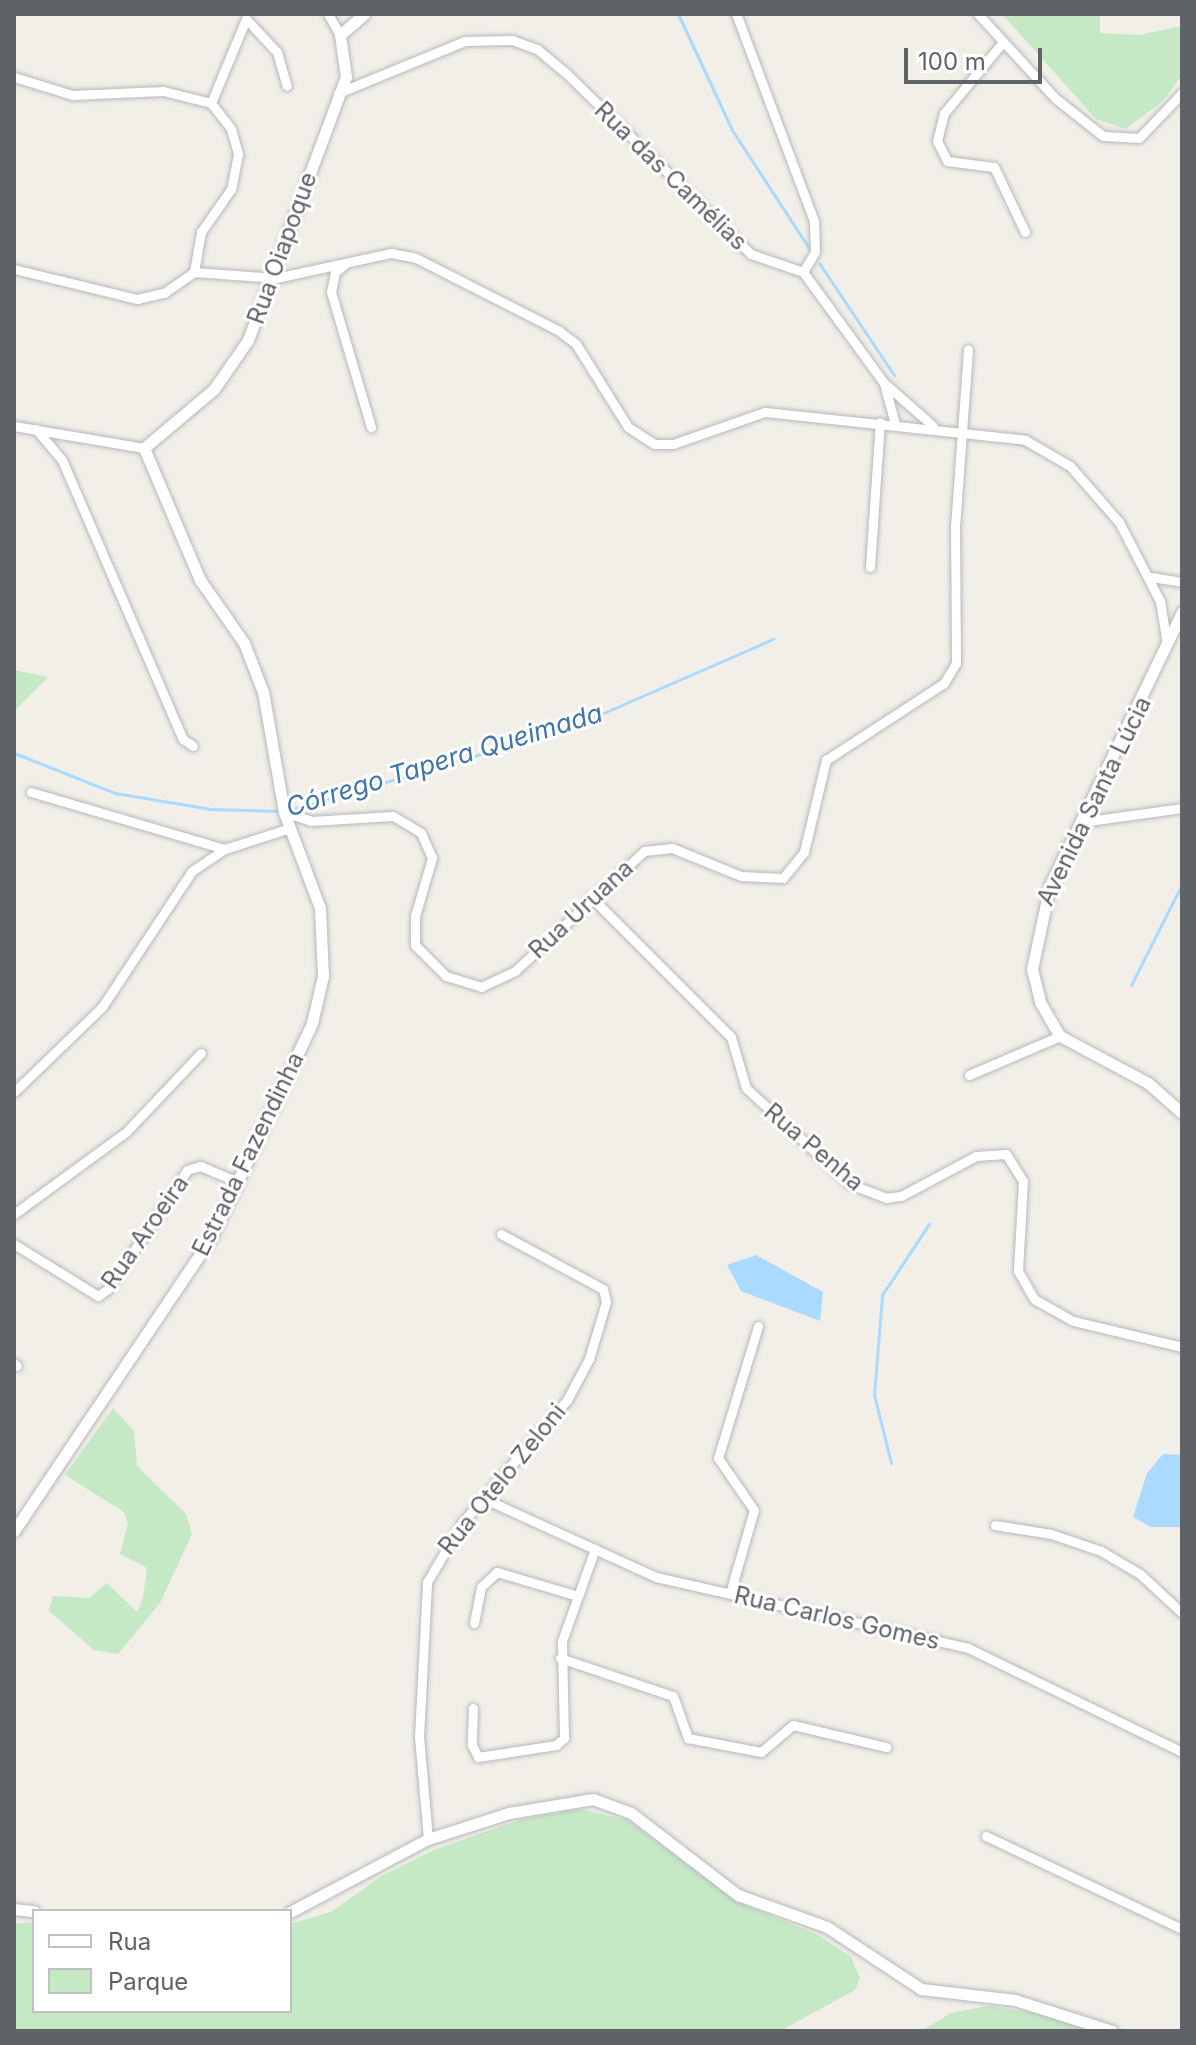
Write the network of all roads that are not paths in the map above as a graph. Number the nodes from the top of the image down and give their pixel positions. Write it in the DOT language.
graph roads {
  1 [pos="328,14"];
  2 [pos="364,14"];
  3 [pos="736,14"];
  4 [pos="978,14"];
  5 [pos="340,35"];
  6 [pos="1003,42"];
  7 [pos="14,77"];
  8 [pos="287,86"];
  9 [pos="338,93"];
  10 [pos="1182,93"];
  11 [pos="211,103"];
  12 [pos="1025,232"];
  13 [pos="351,260"];
  14 [pos="14,269"];
  15 [pos="194,272"];
  16 [pos="803,272"];
  17 [pos="276,278"];
  18 [pos="968,349"];
  19 [pos="884,383"];
  20 [pos="880,422"];
  21 [pos="895,424"];
  22 [pos="14,426"];
  23 [pos="933,426"];
  24 [pos="371,427"];
  25 [pos="960,428"];
  26 [pos="36,429"];
  27 [pos="144,448"];
  28 [pos="870,567"];
  29 [pos="1151,577"];
  30 [pos="1182,582"];
  31 [pos="1182,612"];
  32 [pos="1167,644"];
  33 [pos="193,746"];
  34 [pos="31,792"];
  35 [pos="1182,808"];
  36 [pos="284,809"];
  37 [pos="1081,822"];
  38 [pos="290,828"];
  39 [pos="225,849"];
  40 [pos="591,897"];
  41 [pos="1060,1036"];
  42 [pos="201,1053"];
  43 [pos="969,1075"];
  44 [pos="14,1092"];
  45 [pos="1182,1113"];
  46 [pos="238,1182"];
  47 [pos="14,1214"];
  48 [pos="501,1234"];
  49 [pos="14,1244"];
  50 [pos="758,1326"];
  51 [pos="1182,1347"];
  52 [pos="487,1500"];
  53 [pos="995,1525"];
  54 [pos="14,1531"];
  55 [pos="595,1549"];
  56 [pos="730,1593"];
  57 [pos="578,1596"];
  58 [pos="1182,1613"];
  59 [pos="474,1623"];
  60 [pos="560,1658"];
  61 [pos="473,1708"];
  62 [pos="886,1747"];
  63 [pos="1182,1752"];
  64 [pos="986,1836"];
  65 [pos="428,1839"];
  66 [pos="292,1911"];
  67 [pos="1182,1927"];
  68 [pos="1112,2031"];
  1 -- 5 [label="street, Rua Oiapoque"];
  2 -- 5 [label="street"];
  3 -- 16 [label="street"];
  4 -- 6 [label="street"];
  5 -- 9 [label="street, Rua Oiapoque"];
  6 -- 10 [label="street"];
  6 -- 12 [label="street"];
  7 -- 11 [label="street"];
  8 -- 11 [label="street"];
  9 -- 16 [label="street, Rua das Camélias"];
  9 -- 17 [label="street, Rua Oiapoque"];
  11 -- 15 [label="street"];
  13 -- 17 [label="street"];
  13 -- 20 [label="street"];
  13 -- 24 [label="street"];
  14 -- 15 [label="street"];
  15 -- 17 [label="street"];
  16 -- 19 [label="street"];
  17 -- 27 [label="street, Rua Oiapoque"];
  18 -- 25 [label="street"];
  19 -- 21 [label="street"];
  19 -- 23 [label="street"];
  20 -- 21 [label="street"];
  20 -- 28 [label="street"];
  21 -- 23 [label="street"];
  22 -- 26 [label="street"];
  23 -- 25 [label="street"];
  25 -- 29 [label="street"];
  25 -- 40 [label="street, Rua Uruana"];
  26 -- 27 [label="street"];
  26 -- 33 [label="street"];
  27 -- 36 [label="street, Estrada Fazendinha"];
  29 -- 30 [label="street"];
  29 -- 32 [label="street"];
  31 -- 32 [label="street, Avenida Santa Lúcia"];
  32 -- 37 [label="street, Avenida Santa Lúcia"];
  34 -- 39 [label="street"];
  35 -- 37 [label="street"];
  36 -- 38 [label="street, Estrada Fazendinha"];
  36 -- 40 [label="street, Rua Uruana"];
  37 -- 41 [label="street, Avenida Santa Lúcia"];
  38 -- 39 [label="street"];
  38 -- 46 [label="street, Estrada Fazendinha"];
  39 -- 44 [label="street"];
  40 -- 51 [label="street, Rua Penha"];
  41 -- 43 [label="street"];
  41 -- 45 [label="street"];
  42 -- 47 [label="street"];
  46 -- 49 [label="street, Rua Aroeira"];
  46 -- 54 [label="street, Estrada Fazendinha"];
  48 -- 52 [label="street, Rua Otelo Zeloni"];
  50 -- 56 [label="street"];
  52 -- 55 [label="street, Rua Carlos Gomes"];
  52 -- 65 [label="street, Rua Otelo Zeloni"];
  53 -- 58 [label="street"];
  55 -- 56 [label="street, Rua Carlos Gomes"];
  55 -- 57 [label="street"];
  56 -- 63 [label="street, Rua Carlos Gomes"];
  57 -- 59 [label="street"];
  57 -- 60 [label="street"];
  60 -- 61 [label="street"];
  60 -- 62 [label="street"];
  64 -- 67 [label="street"];
  65 -- 66 [label="street"];
  65 -- 68 [label="street"];
}
